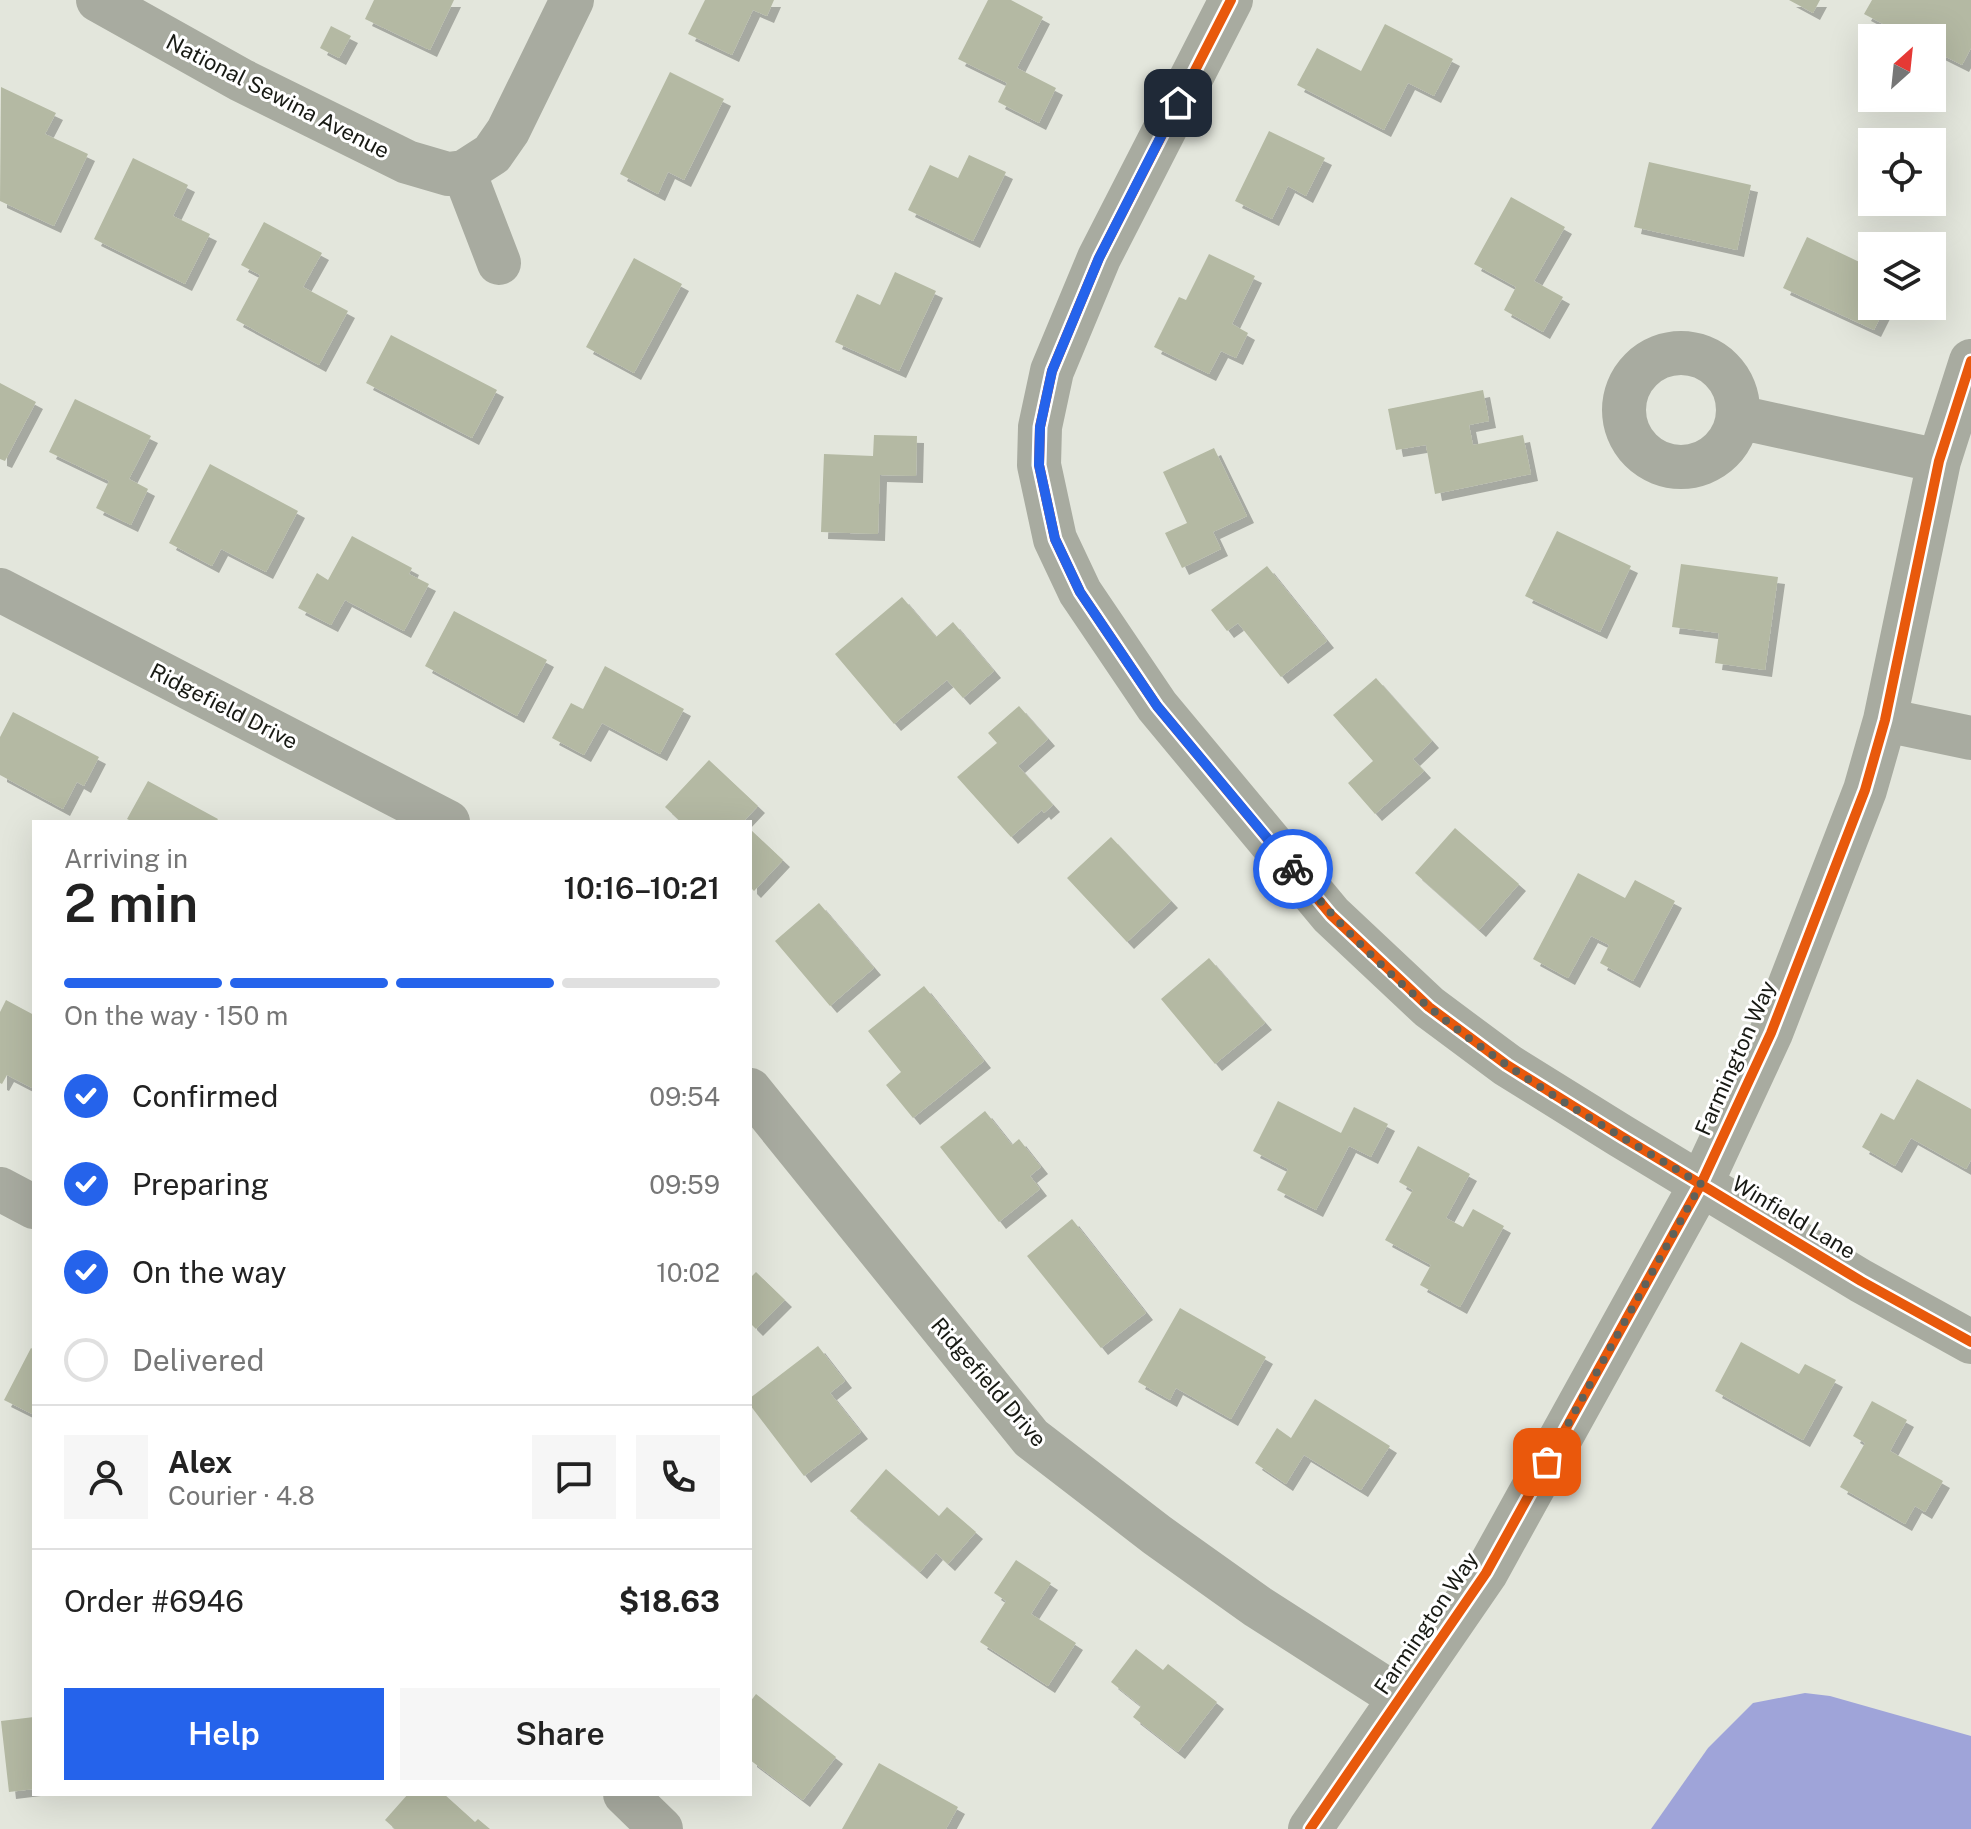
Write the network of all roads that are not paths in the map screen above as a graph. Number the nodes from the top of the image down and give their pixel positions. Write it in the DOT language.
graph roads {
  1 [pos="98,0"];
  2 [pos="572,0"];
  3 [pos="1231,0"];
  4 [pos="464,172"];
  5 [pos="499,263"];
  6 [pos="1971,361"];
  7 [pos="1738,417"];
  8 [pos="1939,461"];
  9 [pos="0,590"];
  10 [pos="1885,720"];
  11 [pos="1971,738"];
  12 [pos="444,820"];
  13 [pos="752,1092"];
  14 [pos="1701,1184"];
  15 [pos="0,1189"];
  16 [pos="32,1206"];
  17 [pos="1971,1342"];
  18 [pos="1400,1698"];
  19 [pos="627,1796"];
  20 [pos="661,1829"];
  21 [pos="1310,1829"];
  1 -- 4 [label="street, National Sewina Avenue"];
  2 -- 4 [label="street"];
  3 -- 14 [label="street, Winfield Lane"];
  4 -- 5 [label="street"];
  6 -- 8 [label="street, Farmington Way"];
  7 -- 8 [label="street"];
  8 -- 10 [label="street, Farmington Way"];
  9 -- 12 [label="street, Ridgefield Drive"];
  10 -- 11 [label="street"];
  10 -- 14 [label="street, Farmington Way"];
  13 -- 18 [label="street, Ridgefield Drive"];
  14 -- 17 [label="street, Winfield Lane"];
  14 -- 18 [label="street, Farmington Way"];
  15 -- 16 [label="street"];
  18 -- 21 [label="street, Farmington Way"];
  19 -- 20 [label="street"];
}
